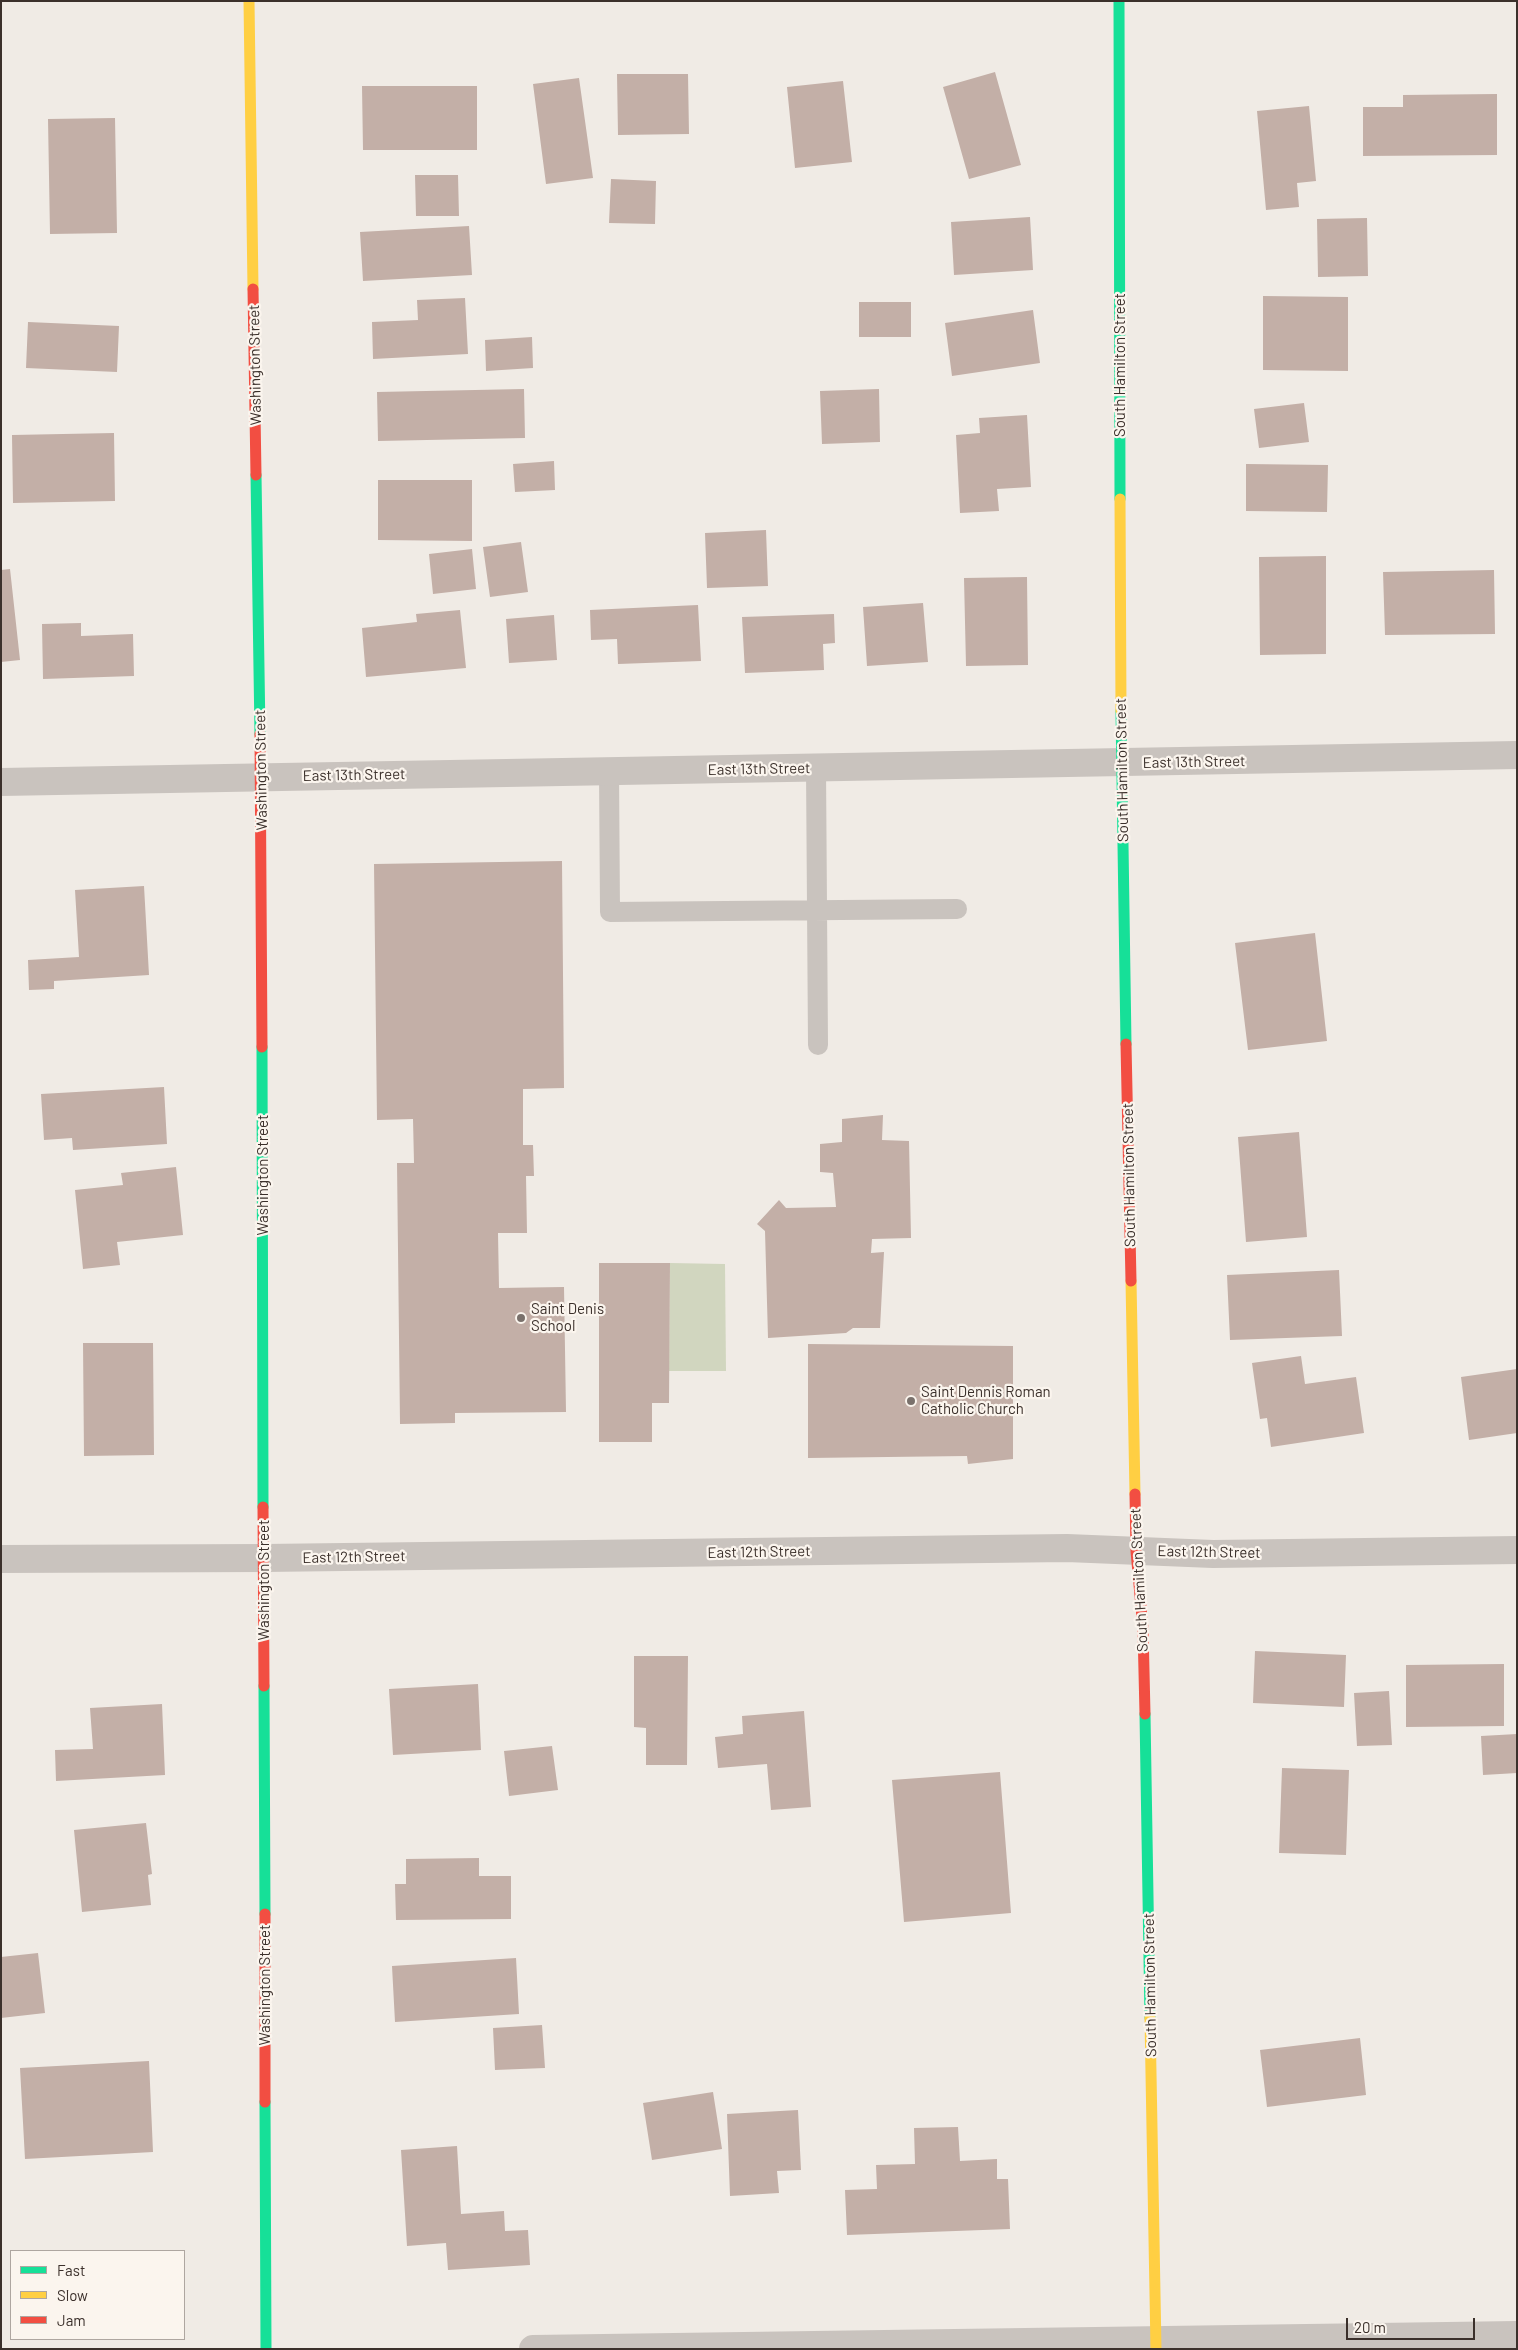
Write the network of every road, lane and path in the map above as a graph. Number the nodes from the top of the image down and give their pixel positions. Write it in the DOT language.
graph roads {
  1 [pos="249,1"];
  2 [pos="1119,1"];
  3 [pos="1517,755"];
  4 [pos="1122,763"];
  5 [pos="816,768"];
  6 [pos="609,771"];
  7 [pos="261,776"];
  8 [pos="1,782"];
  9 [pos="956,909"];
  10 [pos="817,911"];
  11 [pos="818,1045"];
  12 [pos="1517,1550"];
  13 [pos="1136,1551"];
  14 [pos="264,1558"];
  15 [pos="1,1559"];
  16 [pos="1517,2335"];
  17 [pos="1156,2344"];
  18 [pos="266,2349"];
  19 [pos="533,2349"];
  1 -- 7 [label="street, Washington Street"];
  2 -- 4 [label="street, South Hamilton Street"];
  3 -- 4 [label="street, East 13th Street"];
  4 -- 5 [label="street, East 13th Street"];
  4 -- 13 [label="street, South Hamilton Street"];
  5 -- 6 [label="street, East 13th Street"];
  5 -- 10 [label="lane"];
  6 -- 7 [label="street, East 13th Street"];
  6 -- 10 [label="lane"];
  7 -- 8 [label="street, East 13th Street"];
  7 -- 14 [label="street, Washington Street"];
  9 -- 10 [label="lane"];
  10 -- 11 [label="lane"];
  12 -- 13 [label="street, East 12th Street"];
  13 -- 14 [label="street, East 12th Street"];
  13 -- 17 [label="street, South Hamilton Street"];
  14 -- 15 [label="street, East 12th Street"];
  14 -- 18 [label="street, Washington Street"];
  16 -- 17 [label="street"];
  17 -- 19 [label="street"];
}
